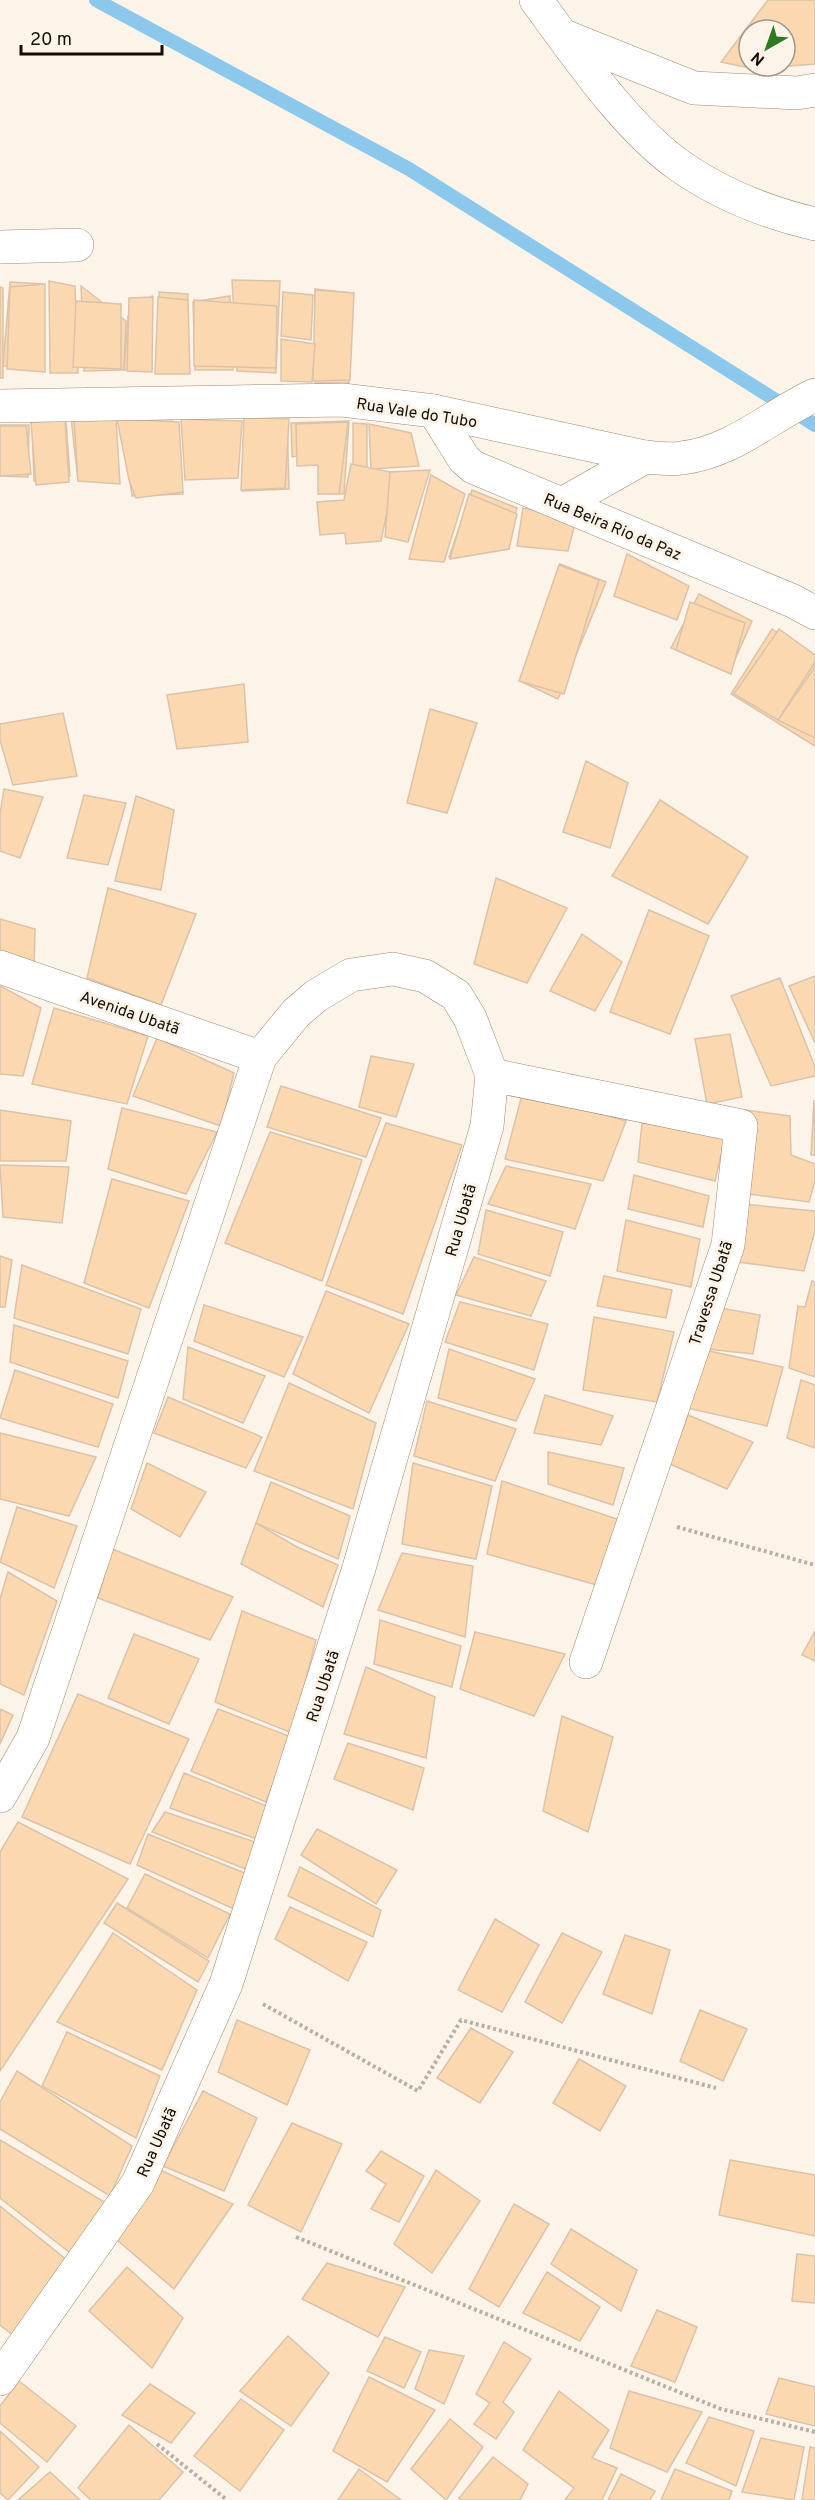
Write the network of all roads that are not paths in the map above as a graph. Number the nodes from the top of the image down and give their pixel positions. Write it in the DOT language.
graph roads {
  1 [pos="536,0"];
  2 [pos="562,36"];
  3 [pos="815,90"];
  4 [pos="815,224"];
  5 [pos="77,245"];
  6 [pos="0,247"];
  7 [pos="810,398"];
  8 [pos="0,406"];
  9 [pos="434,411"];
  10 [pos="645,457"];
  11 [pos="562,504"];
  12 [pos="815,613"];
  13 [pos="0,967"];
  14 [pos="260,1057"];
  15 [pos="492,1075"];
  16 [pos="586,1662"];
  17 [pos="0,1796"];
  18 [pos="0,2379"];
  1 -- 2 [label="street"];
  2 -- 3 [label="street"];
  2 -- 4 [label="street"];
  5 -- 6 [label="street"];
  7 -- 10 [label="street, Rua Vale do Tubo"];
  8 -- 9 [label="street, Rua Vale do Tubo"];
  9 -- 10 [label="street, Rua Vale do Tubo"];
  9 -- 11 [label="street, Rua Beira Rio da Paz"];
  10 -- 11 [label="street"];
  11 -- 12 [label="street, Rua Beira Rio da Paz"];
  13 -- 14 [label="street, Avenida Ubatã"];
  14 -- 15 [label="street, Rua Ubatã"];
  14 -- 17 [label="street, Rua Ubatã"];
  15 -- 16 [label="street, Travessa Ubatã"];
  15 -- 18 [label="street, Rua Ubatã"];
}
